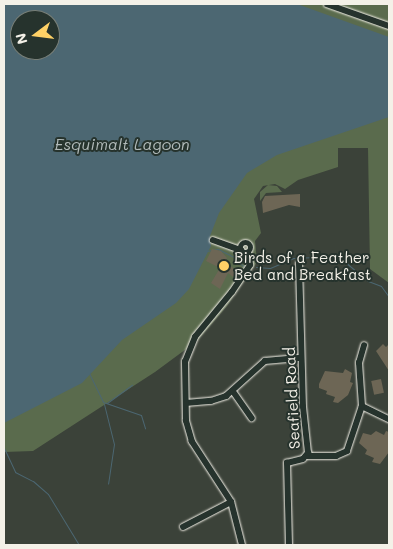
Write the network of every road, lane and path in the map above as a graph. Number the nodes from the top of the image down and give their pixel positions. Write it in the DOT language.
graph roads {
  1 [pos="326,4"];
  2 [pos="389,26"];
  3 [pos="213,240"];
  4 [pos="241,250"];
  5 [pos="248,253"];
  6 [pos="299,264"];
  7 [pos="364,346"];
  8 [pos="301,358"];
  9 [pos="233,391"];
  10 [pos="186,403"];
  11 [pos="362,406"];
  12 [pos="252,418"];
  13 [pos="389,419"];
  14 [pos="307,456"];
  15 [pos="231,502"];
  16 [pos="183,527"];
  17 [pos="242,545"];
  18 [pos="289,545"];
  1 -- 2 [label="street"];
  3 -- 4 [label="street"];
  4 -- 5 [label="street"];
  4 -- 5 [label="street"];
  5 -- 10 [label="street"];
  6 -- 8 [label="street, Seafield Road"];
  7 -- 11 [label="street"];
  8 -- 9 [label="street"];
  8 -- 14 [label="street, Seafield Road"];
  9 -- 10 [label="street"];
  9 -- 12 [label="street"];
  10 -- 15 [label="street"];
  11 -- 13 [label="street"];
  11 -- 14 [label="street"];
  14 -- 18 [label="street, Seafield Road"];
  15 -- 16 [label="street"];
  15 -- 17 [label="street"];
}
